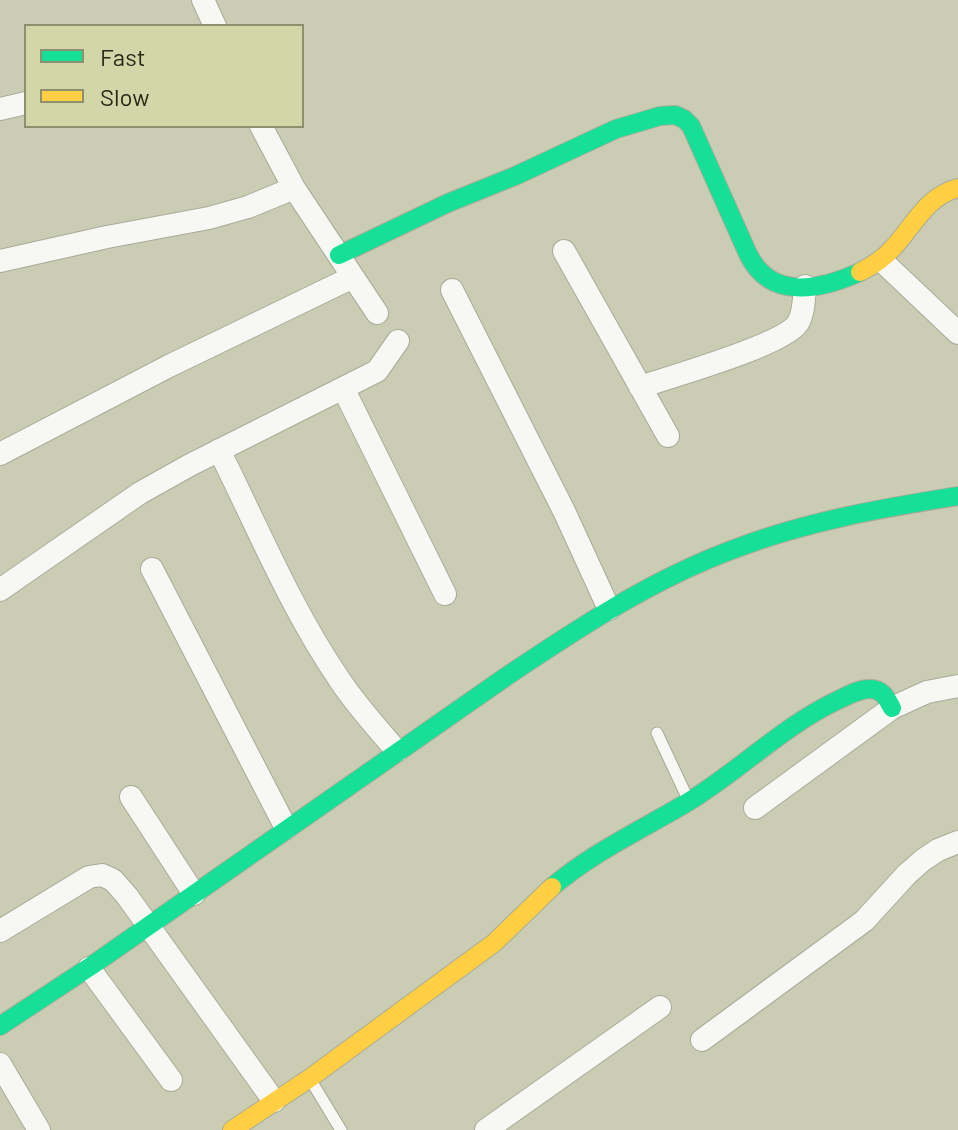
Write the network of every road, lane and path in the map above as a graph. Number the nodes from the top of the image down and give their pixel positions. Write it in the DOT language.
graph roads {
  1 [pos="203,0"];
  2 [pos="214,24"];
  3 [pos="24,103"];
  4 [pos="0,109"];
  5 [pos="262,128"];
  6 [pos="294,188"];
  7 [pos="958,188"];
  8 [pos="564,251"];
  9 [pos="339,255"];
  10 [pos="0,261"];
  11 [pos="882,261"];
  12 [pos="353,277"];
  13 [pos="805,286"];
  14 [pos="452,290"];
  15 [pos="377,313"];
  16 [pos="958,333"];
  17 [pos="398,341"];
  18 [pos="640,387"];
  19 [pos="343,388"];
  20 [pos="668,436"];
  21 [pos="219,450"];
  22 [pos="0,454"];
  23 [pos="958,496"];
  24 [pos="152,569"];
  25 [pos="0,590"];
  26 [pos="445,594"];
  27 [pos="609,609"];
  28 [pos="958,686"];
  29 [pos="892,708"];
  30 [pos="657,733"];
  31 [pos="397,751"];
  32 [pos="131,797"];
  33 [pos="689,801"];
  34 [pos="755,808"];
  35 [pos="286,828"];
  36 [pos="958,842"];
  37 [pos="194,894"];
  38 [pos="149,925"];
  39 [pos="0,931"];
  40 [pos="89,968"];
  41 [pos="660,1007"];
  42 [pos="0,1026"];
  43 [pos="702,1040"];
  44 [pos="0,1064"];
  45 [pos="310,1078"];
  46 [pos="171,1080"];
  47 [pos="274,1101"];
  48 [pos="39,1130"];
  49 [pos="232,1130"];
  50 [pos="341,1130"];
  51 [pos="486,1130"];
  1 -- 2 [label="street"];
  3 -- 4 [label="street"];
  5 -- 6 [label="street"];
  6 -- 9 [label="street"];
  6 -- 10 [label="street"];
  7 -- 11 [label="street"];
  8 -- 18 [label="street"];
  9 -- 12 [label="street"];
  9 -- 13 [label="street"];
  11 -- 13 [label="street"];
  11 -- 16 [label="street"];
  12 -- 15 [label="street"];
  12 -- 22 [label="street"];
  13 -- 18 [label="street"];
  14 -- 27 [label="street"];
  17 -- 19 [label="street"];
  18 -- 20 [label="street"];
  19 -- 21 [label="street"];
  19 -- 26 [label="street"];
  21 -- 25 [label="street"];
  21 -- 31 [label="street"];
  23 -- 27 [label="street"];
  24 -- 35 [label="street"];
  27 -- 31 [label="street"];
  28 -- 29 [label="street"];
  29 -- 33 [label="street"];
  29 -- 34 [label="street"];
  30 -- 33 [label="lane"];
  31 -- 35 [label="street"];
  32 -- 37 [label="street"];
  33 -- 45 [label="street"];
  35 -- 37 [label="street"];
  36 -- 43 [label="street"];
  37 -- 38 [label="street"];
  38 -- 39 [label="street"];
  38 -- 40 [label="street"];
  38 -- 47 [label="street"];
  40 -- 42 [label="street"];
  40 -- 46 [label="street"];
  41 -- 51 [label="street"];
  44 -- 48 [label="street"];
  45 -- 47 [label="street"];
  45 -- 50 [label="lane"];
  47 -- 49 [label="street"];
}
